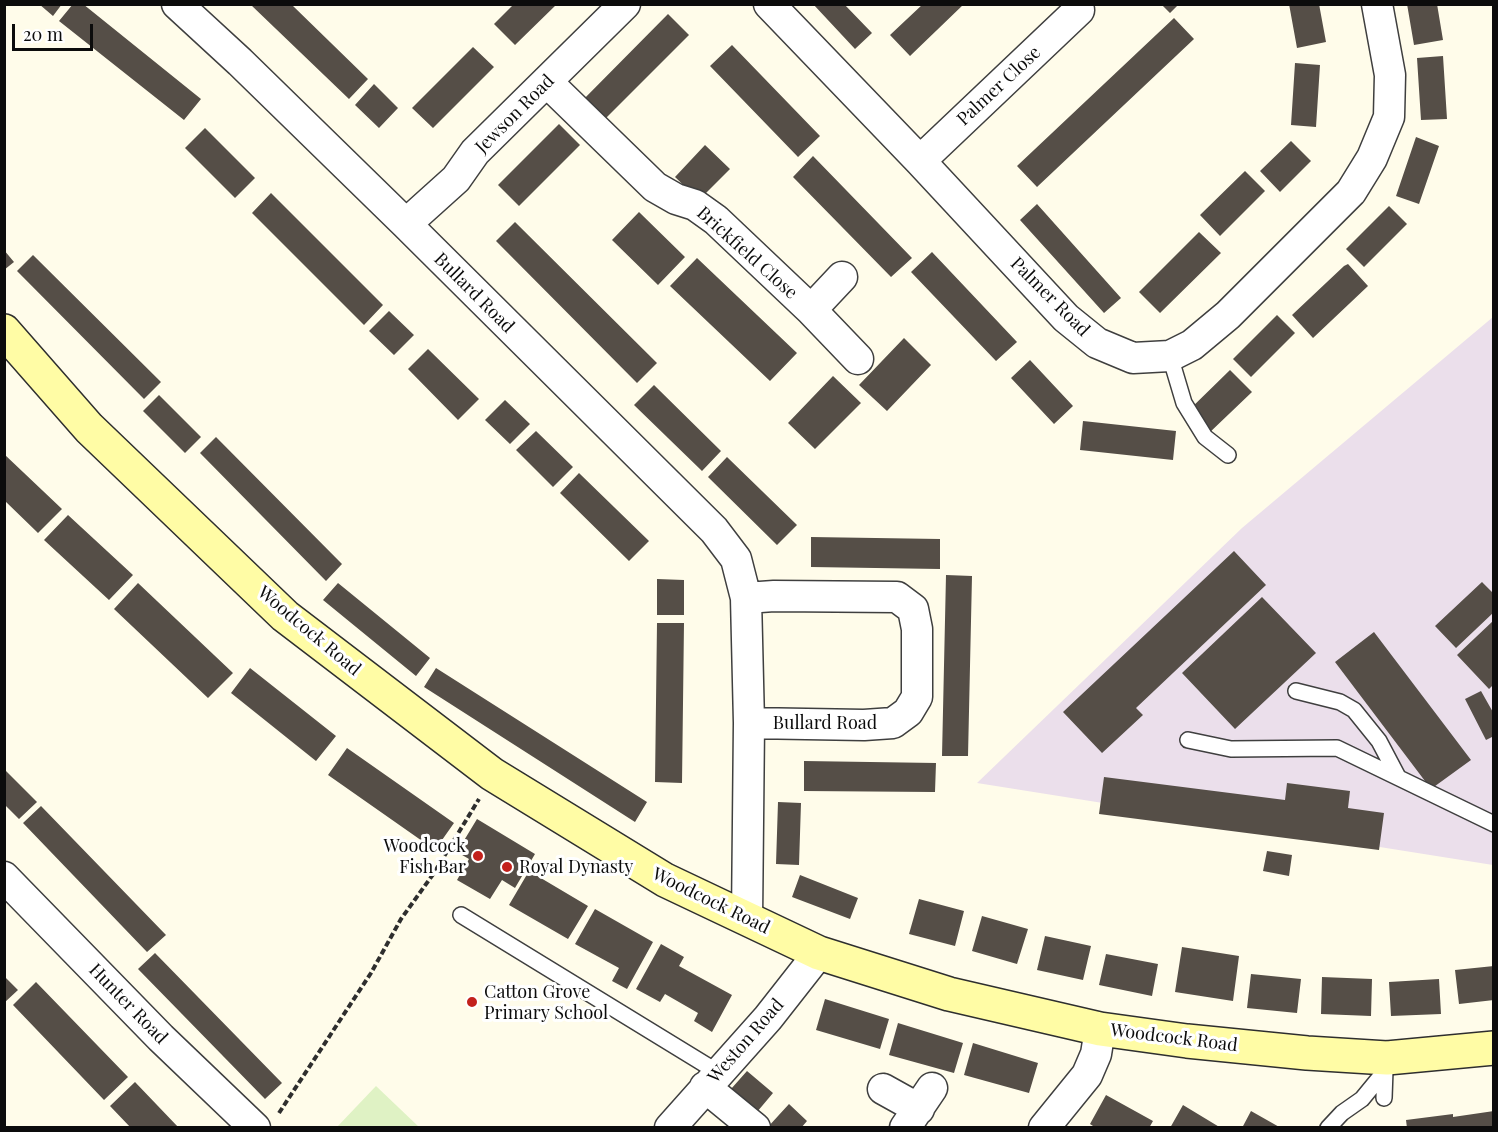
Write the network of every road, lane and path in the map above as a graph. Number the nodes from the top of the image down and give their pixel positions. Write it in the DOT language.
graph roads {
  1 [pos="177,4"];
  2 [pos="625,4"];
  3 [pos="769,4"];
  4 [pos="1377,4"];
  5 [pos="1079,10"];
  6 [pos="547,82"];
  7 [pos="920,161"];
  8 [pos="406,224"];
  9 [pos="842,277"];
  10 [pos="811,310"];
  11 [pos="4,331"];
  12 [pos="1170,356"];
  13 [pos="858,359"];
  14 [pos="1228,455"];
  15 [pos="746,598"];
  16 [pos="1296,691"];
  17 [pos="749,723"];
  18 [pos="1188,740"];
  19 [pos="492,774"];
  20 [pos="1398,777"];
  21 [pos="1494,824"];
  22 [pos="4,877"];
  23 [pos="461,915"];
  24 [pos="747,920"];
  25 [pos="819,953"];
  26 [pos="1100,1029"];
  27 [pos="1494,1048"];
  28 [pos="1386,1065"];
  29 [pos="712,1080"];
  30 [pos="883,1089"];
  31 [pos="1384,1098"];
  32 [pos="919,1108"];
  33 [pos="267,1121"];
  34 [pos="670,1128"];
  35 [pos="755,1128"];
  36 [pos="1044,1128"];
  37 [pos="1328,1128"];
  1 -- 8 [label="street, Bullard Road"];
  2 -- 6 [label="street, Jewson Road"];
  3 -- 7 [label="street, Palmer Road"];
  4 -- 12 [label="street, Palmer Road"];
  5 -- 7 [label="street, Palmer Close"];
  6 -- 8 [label="street, Jewson Road"];
  6 -- 10 [label="street, Brickfield Close"];
  7 -- 12 [label="street, Palmer Road"];
  8 -- 15 [label="street, Bullard Road"];
  9 -- 10 [label="street, Brickfield Close"];
  10 -- 13 [label="street, Brickfield Close"];
  11 -- 19 [label="street, Woodcock Road"];
  12 -- 14 [label="lane"];
  15 -- 17 [label="street, Bullard Road"];
  15 -- 17 [label="street, Bullard Road"];
  16 -- 20 [label="lane"];
  17 -- 24 [label="street, Bullard Road"];
  18 -- 20 [label="lane"];
  19 -- 24 [label="street, Woodcock Road"];
  19 -- 33 [label="path"];
  20 -- 21 [label="lane"];
  22 -- 33 [label="street, Hunter Road"];
  23 -- 29 [label="lane"];
  24 -- 25 [label="street, Woodcock Road"];
  25 -- 26 [label="street, Woodcock Road"];
  25 -- 29 [label="street, Weston Road"];
  26 -- 28 [label="street, Woodcock Road"];
  26 -- 36 [label="street"];
  27 -- 28 [label="street, Woodcock Road"];
  28 -- 31 [label="lane"];
  28 -- 37 [label="lane"];
  29 -- 34 [label="street, Weston Road"];
  29 -- 35 [label="street"];
  30 -- 32 [label="street"];
}
